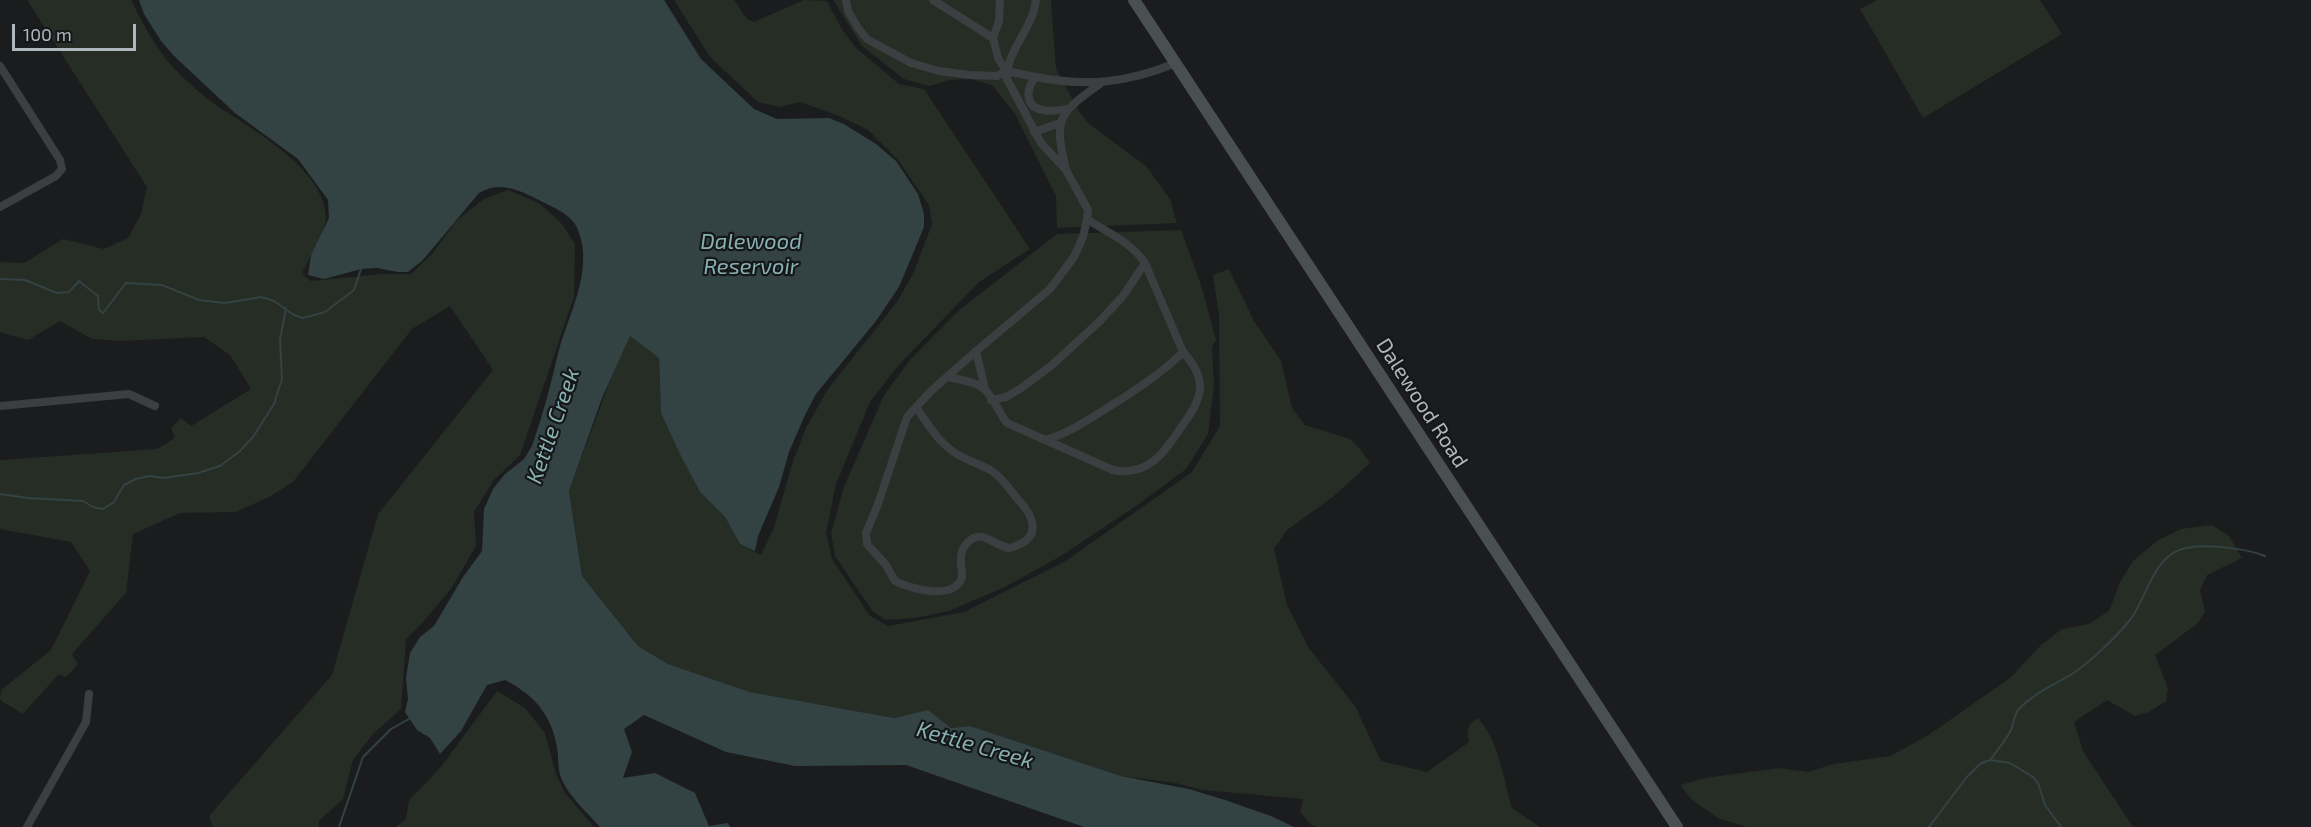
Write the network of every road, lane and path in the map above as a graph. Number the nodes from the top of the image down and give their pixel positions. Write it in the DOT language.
graph roads {
  1 [pos="846,0"];
  2 [pos="933,0"];
  3 [pos="1000,0"];
  4 [pos="1036,0"];
  5 [pos="1134,0"];
  6 [pos="993,38"];
  7 [pos="1176,63"];
  8 [pos="0,66"];
  9 [pos="1006,71"];
  10 [pos="1036,77"];
  11 [pos="1100,84"];
  12 [pos="1068,109"];
  13 [pos="1060,123"];
  14 [pos="1034,132"];
  15 [pos="1066,170"];
  16 [pos="0,207"];
  17 [pos="1088,219"];
  18 [pos="1145,263"];
  19 [pos="976,351"];
  20 [pos="1183,352"];
  21 [pos="948,377"];
  22 [pos="985,389"];
  23 [pos="991,399"];
  24 [pos="0,406"];
  25 [pos="155,406"];
  26 [pos="917,408"];
  27 [pos="1045,440"];
  28 [pos="89,694"];
  29 [pos="27,827"];
  30 [pos="1677,827"];
  1 -- 9 [label="street"];
  2 -- 6 [label="street"];
  3 -- 6 [label="street"];
  4 -- 9 [label="street"];
  5 -- 7 [label="main road, Dalewood Road"];
  6 -- 9 [label="street"];
  7 -- 11 [label="street"];
  7 -- 30 [label="main road, Dalewood Road"];
  8 -- 16 [label="street"];
  9 -- 10 [label="street"];
  9 -- 14 [label="street"];
  10 -- 11 [label="street"];
  10 -- 12 [label="street"];
  11 -- 12 [label="street"];
  12 -- 13 [label="street"];
  13 -- 14 [label="street"];
  13 -- 15 [label="street"];
  14 -- 15 [label="street"];
  15 -- 17 [label="street"];
  17 -- 18 [label="street"];
  17 -- 19 [label="street"];
  18 -- 20 [label="street"];
  18 -- 23 [label="street"];
  19 -- 21 [label="street"];
  19 -- 22 [label="street"];
  20 -- 27 [label="street"];
  20 -- 27 [label="street"];
  21 -- 22 [label="street"];
  21 -- 26 [label="street"];
  22 -- 23 [label="street"];
  23 -- 27 [label="street"];
  24 -- 25 [label="street"];
  26 -- 26 [label="street"];
  28 -- 29 [label="street"];
}
